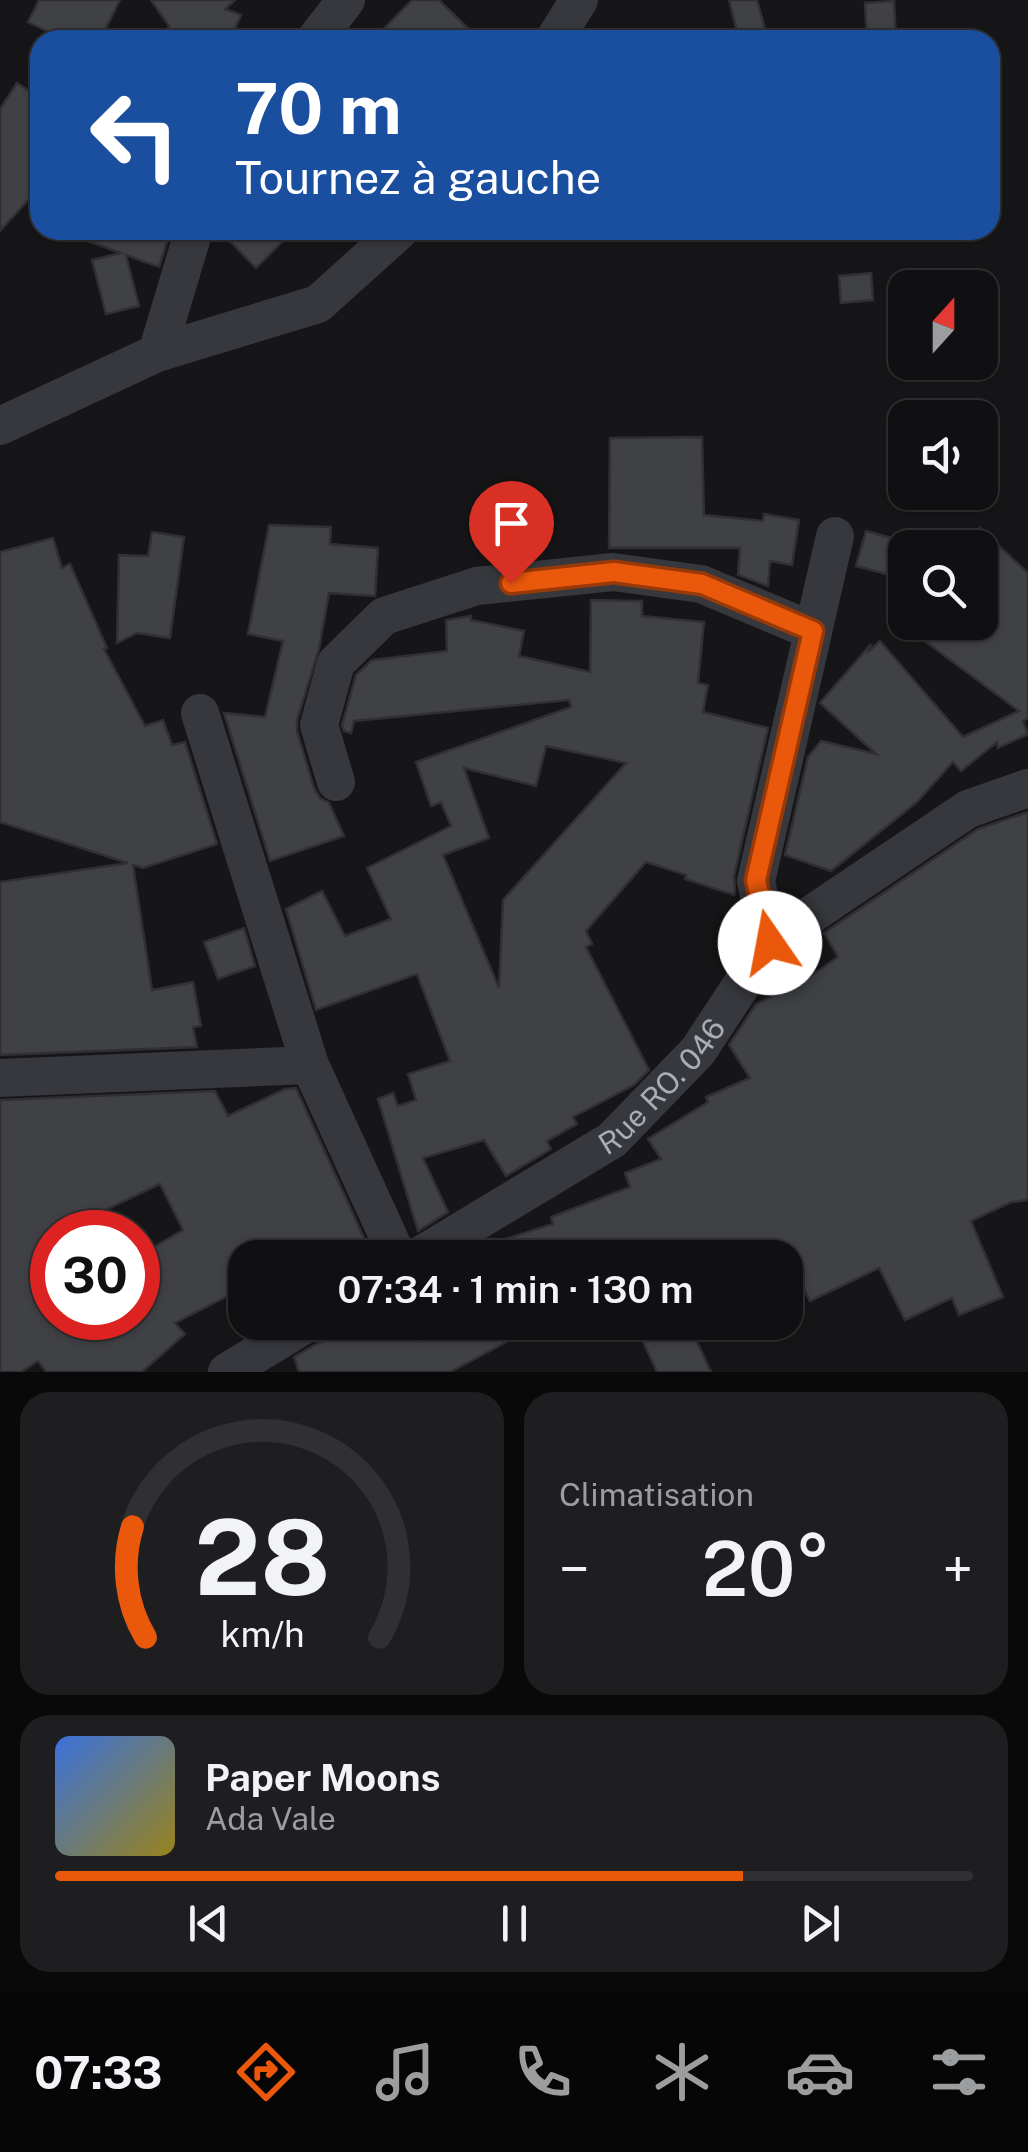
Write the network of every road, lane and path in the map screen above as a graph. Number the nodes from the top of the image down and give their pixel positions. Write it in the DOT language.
graph roads {
  1 [pos="346,0"];
  2 [pos="579,0"];
  3 [pos="323,30"];
  4 [pos="560,30"];
  5 [pos="191,240"];
  6 [pos="389,240"];
  7 [pos="157,354"];
  8 [pos="0,426"];
  9 [pos="834,536"];
  10 [pos="813,631"];
  11 [pos="200,713"];
  12 [pos="336,782"];
  13 [pos="1028,788"];
  14 [pos="770,943"];
  15 [pos="310,1065"];
  16 [pos="0,1078"];
  17 [pos="390,1240"];
  18 [pos="446,1240"];
  19 [pos="279,1340"];
  20 [pos="227,1372"];
  1 -- 3 [label="street"];
  2 -- 4 [label="street"];
  5 -- 7 [label="street"];
  6 -- 7 [label="street"];
  7 -- 8 [label="street"];
  9 -- 10 [label="street"];
  10 -- 12 [label="street"];
  10 -- 14 [label="street"];
  11 -- 15 [label="street"];
  13 -- 14 [label="street, Rue RO. 046"];
  14 -- 18 [label="street, Rue RO. 046"];
  15 -- 16 [label="street"];
  15 -- 17 [label="street"];
  19 -- 20 [label="street"];
}
